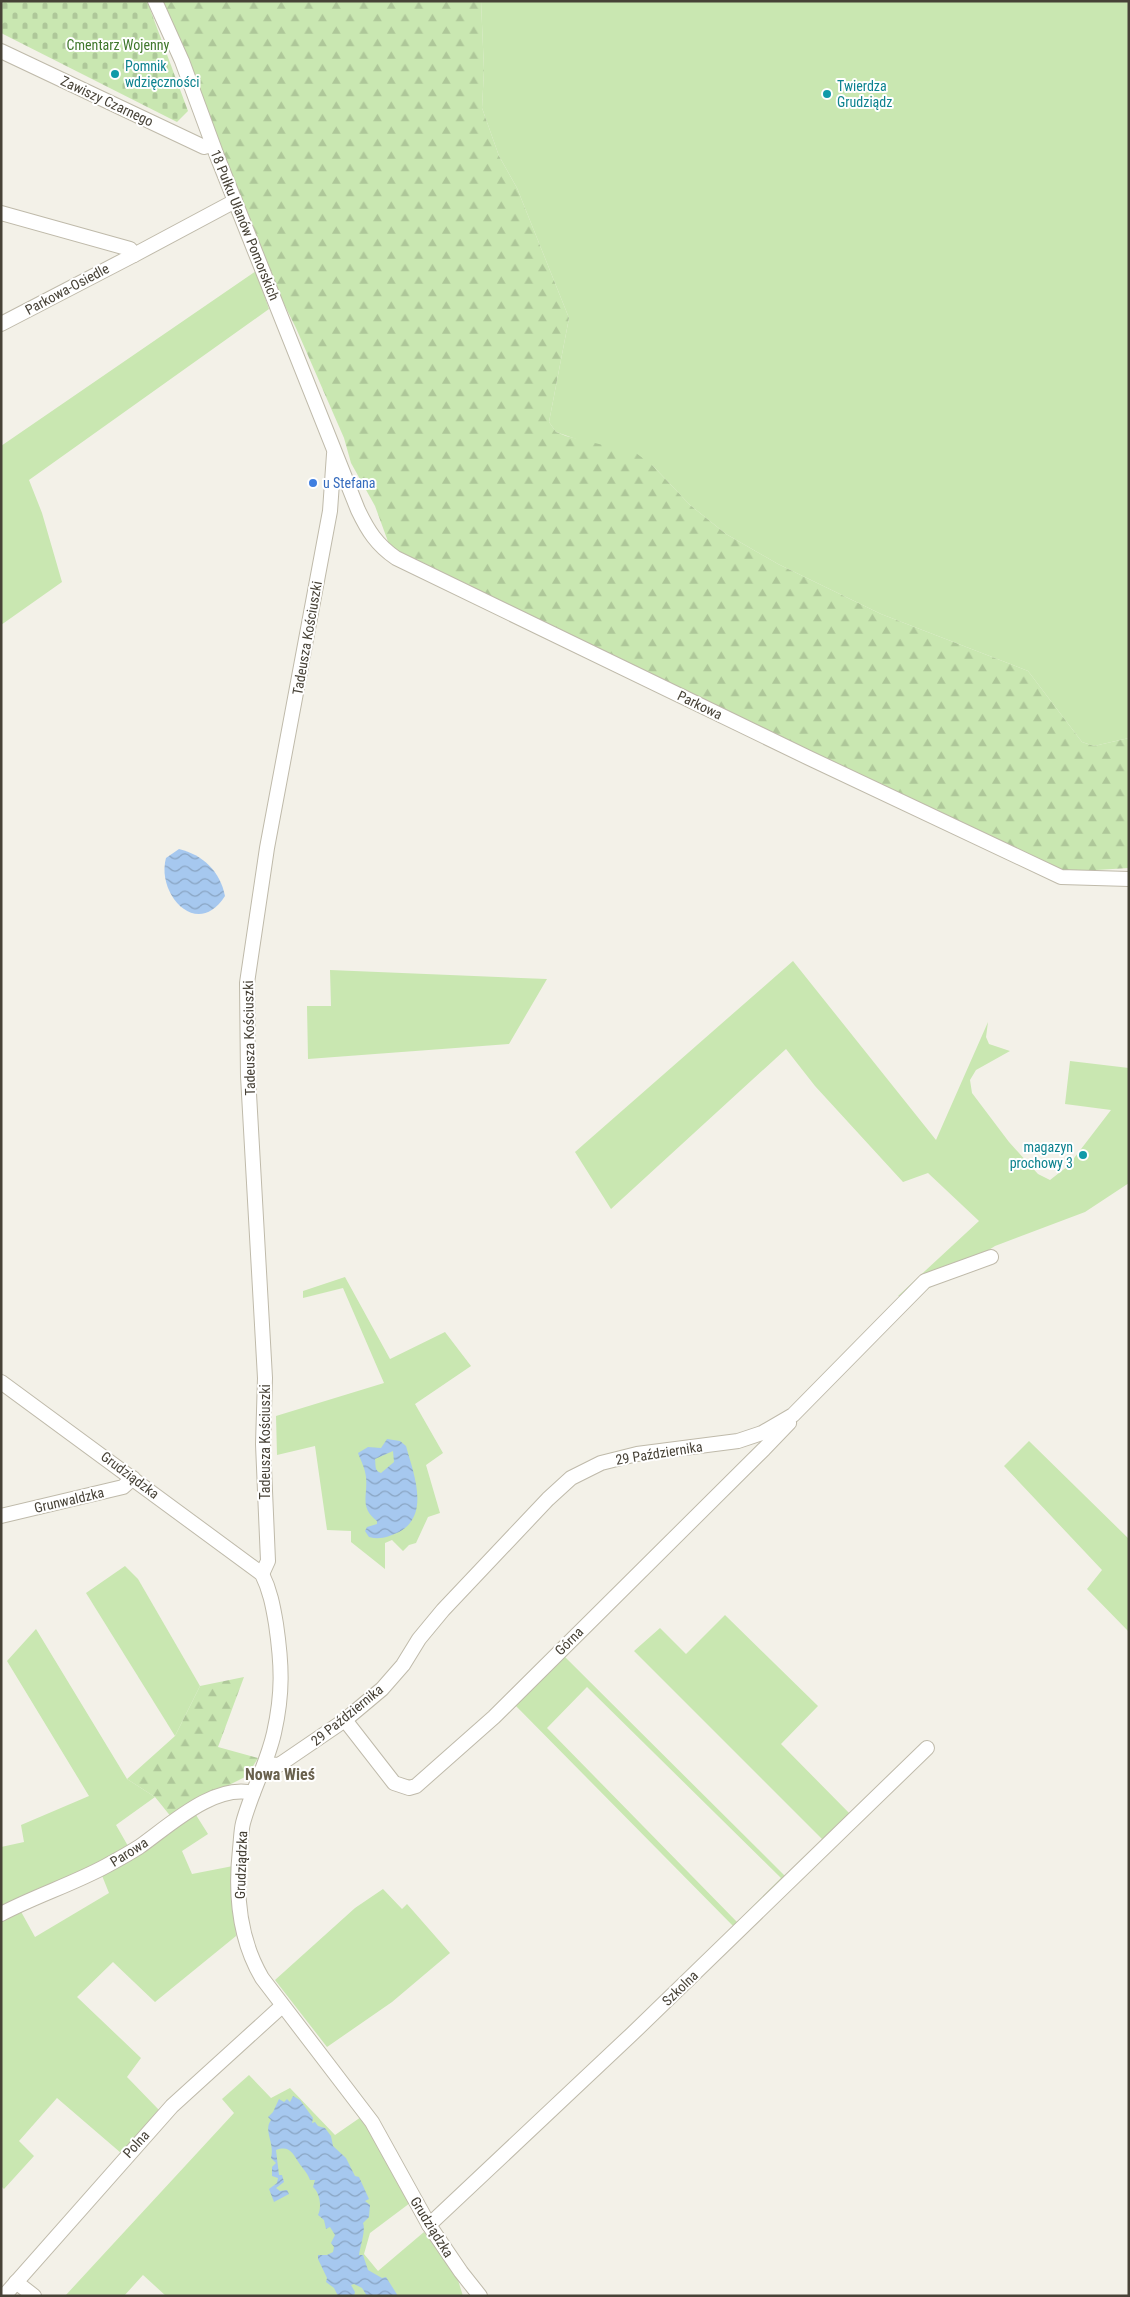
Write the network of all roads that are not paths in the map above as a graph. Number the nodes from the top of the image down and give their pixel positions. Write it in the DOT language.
graph roads {
  1 [pos="155,1"];
  2 [pos="1,51"];
  3 [pos="212,145"];
  4 [pos="235,201"];
  5 [pos="1,213"];
  6 [pos="134,255"];
  7 [pos="1,324"];
  8 [pos="334,448"];
  9 [pos="1129,880"];
  10 [pos="991,1257"];
  11 [pos="1,1382"];
  12 [pos="788,1418"];
  13 [pos="133,1478"];
  14 [pos="1,1516"];
  15 [pos="262,1574"];
  16 [pos="345,1720"];
  17 [pos="927,1748"];
  18 [pos="265,1764"];
  19 [pos="253,1793"];
  20 [pos="1,1914"];
  21 [pos="282,2006"];
  22 [pos="429,2225"];
  23 [pos="16,2282"];
  24 [pos="4,2296"];
  25 [pos="34,2296"];
  26 [pos="480,2296"];
  1 -- 3 [label="street, 18 Pułku Ułanów Pomorskich"];
  2 -- 3 [label="street, Zawiszy Czarnego"];
  3 -- 4 [label="street, 18 Pułku Ułanów Pomorskich"];
  4 -- 6 [label="street, Parkowa-Osiedle"];
  4 -- 8 [label="street, 18 Pułku Ułanów Pomorskich"];
  5 -- 6 [label="street, Parkowa-Osiedle"];
  6 -- 7 [label="street, Parkowa-Osiedle"];
  8 -- 9 [label="street, Parkowa"];
  8 -- 15 [label="street, Tadeusza Kościuszki"];
  10 -- 12 [label="street, 29 Października"];
  11 -- 13 [label="street, Grudziądzka"];
  12 -- 16 [label="street, 29 Października"];
  12 -- 16 [label="street, Górna"];
  13 -- 14 [label="street, Grunwaldzka"];
  13 -- 15 [label="street, Grudziądzka"];
  15 -- 18 [label="street, Grudziądzka"];
  16 -- 18 [label="street, 29 Października"];
  17 -- 22 [label="street, Szkolna"];
  18 -- 19 [label="street, Grudziądzka"];
  19 -- 20 [label="street, Parowa"];
  19 -- 21 [label="street, Grudziądzka"];
  21 -- 22 [label="street, Grudziądzka"];
  21 -- 23 [label="street, Polna"];
  22 -- 26 [label="street, Grudziądzka"];
  23 -- 24 [label="street, Polna"];
  23 -- 25 [label="street"];
}
